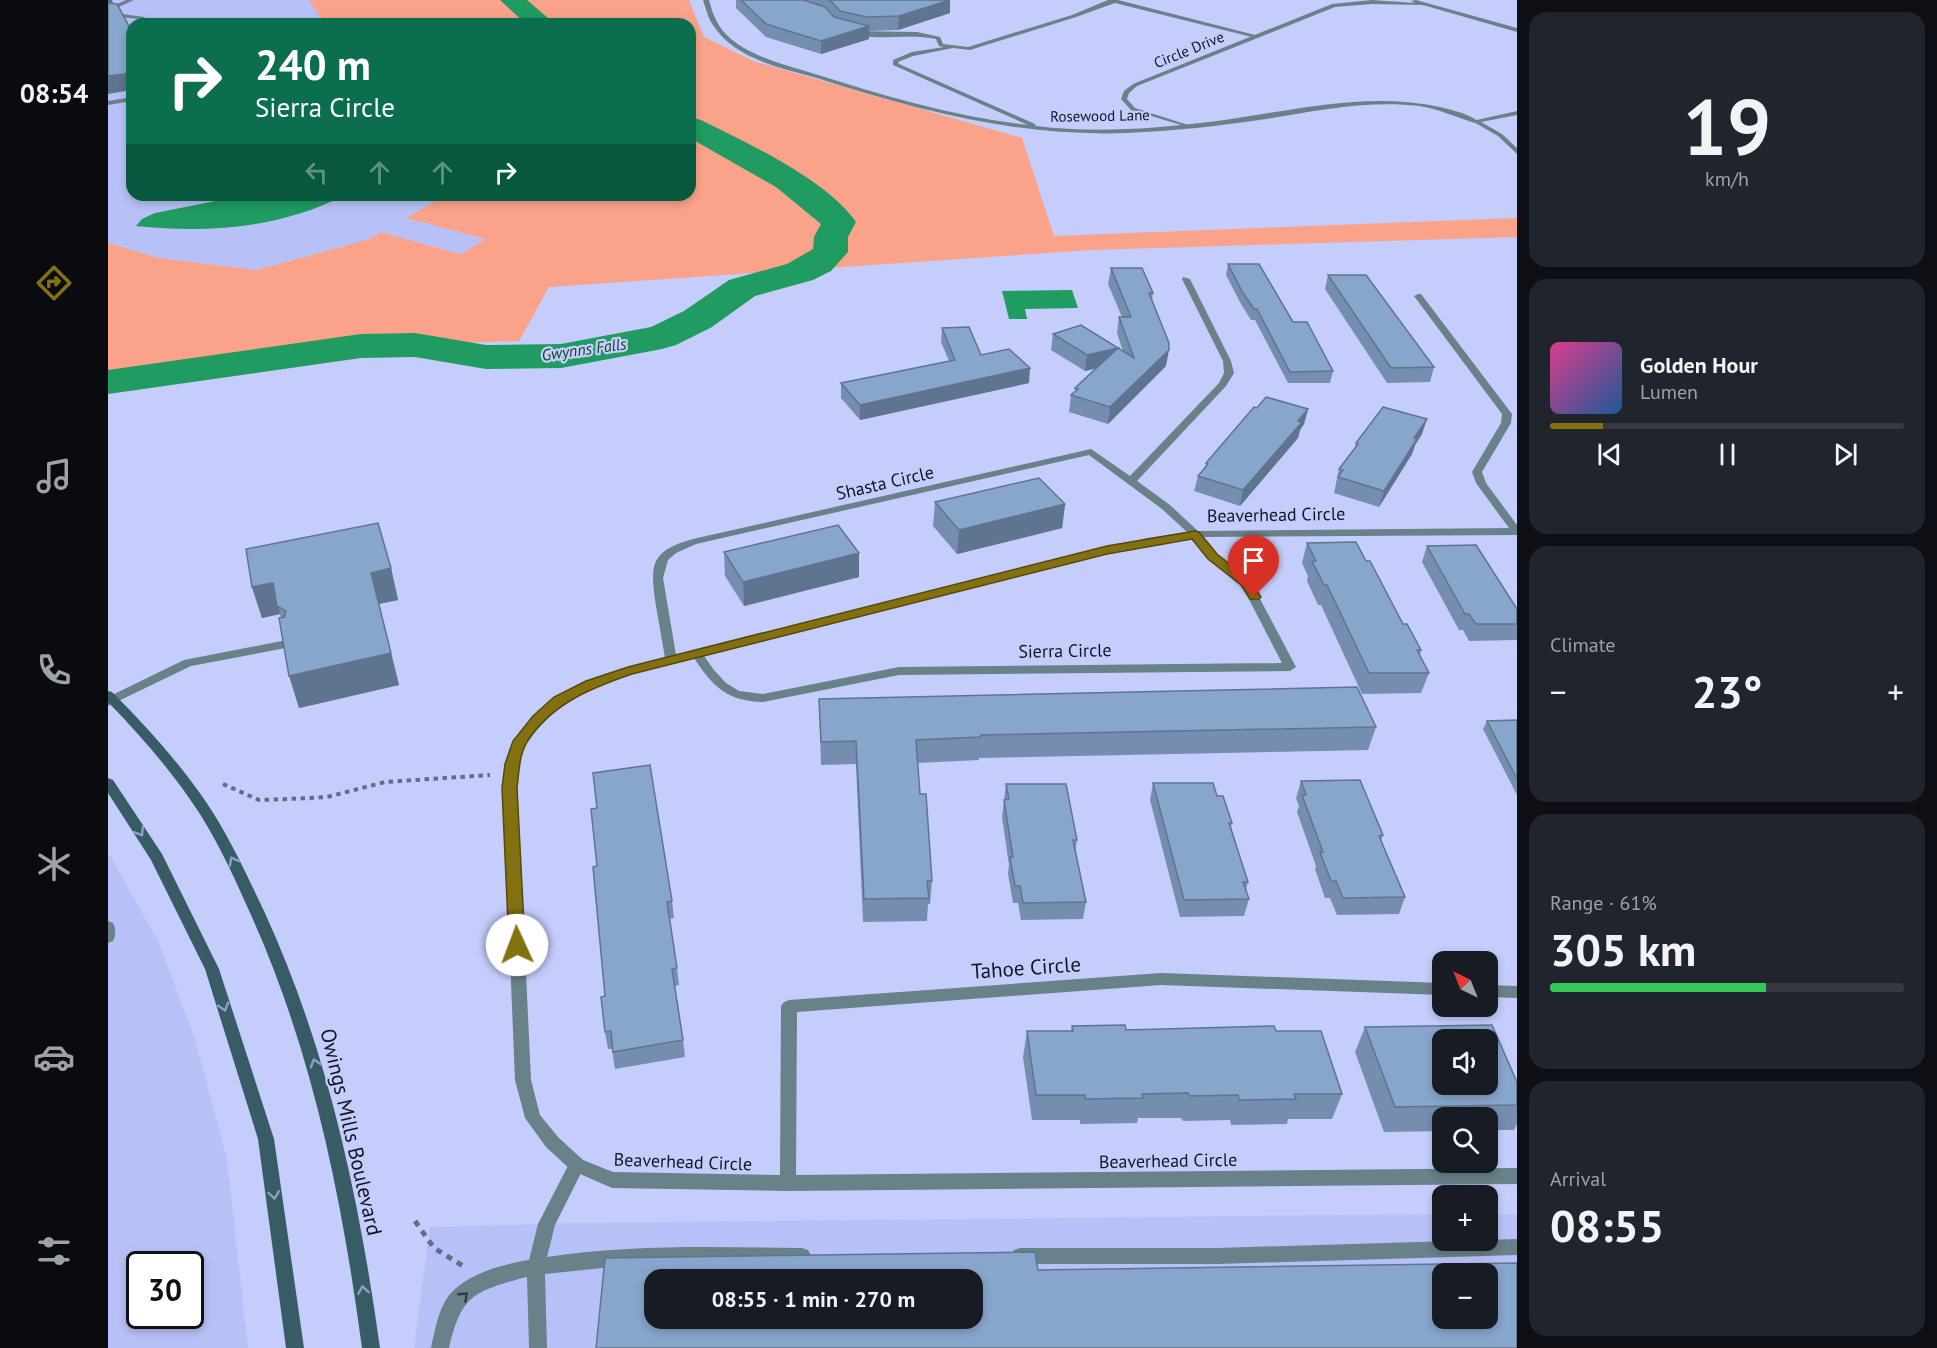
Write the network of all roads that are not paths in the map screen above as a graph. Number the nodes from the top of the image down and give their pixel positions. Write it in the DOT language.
graph roads {
  1 [pos="131,0"];
  2 [pos="706,0"];
  3 [pos="1112,0"];
  4 [pos="1346,0"];
  5 [pos="1412,0"];
  6 [pos="1334,5"];
  7 [pos="1421,5"];
  8 [pos="108,12"];
  9 [pos="142,18"];
  10 [pos="844,30"];
  11 [pos="1517,30"];
  12 [pos="1256,36"];
  13 [pos="951,48"];
  14 [pos="126,100"];
  15 [pos="108,103"];
  16 [pos="1517,113"];
  17 [pos="1475,121"];
  18 [pos="1186,126"];
  19 [pos="1050,131"];
  20 [pos="1517,152"];
  21 [pos="1186,279"];
  22 [pos="1418,296"];
  23 [pos="1131,481"];
  24 [pos="1517,531"];
  25 [pos="1195,534"];
  26 [pos="287,644"];
  27 [pos="697,654"];
  28 [pos="671,660"];
  29 [pos="110,699"];
  30 [pos="108,783"];
  31 [pos="108,927"];
  32 [pos="108,937"];
  33 [pos="1432,989"];
  34 [pos="1498,991"];
  35 [pos="1517,992"];
  36 [pos="577,1165"];
  37 [pos="1517,1176"];
  38 [pos="788,1183"];
  39 [pos="1517,1247"];
  40 [pos="823,1256"];
  41 [pos="1002,1256"];
  42 [pos="536,1267"];
  43 [pos="295,1348"];
  44 [pos="371,1348"];
  45 [pos="440,1348"];
  46 [pos="538,1348"];
  1 -- 8 [label="street"];
  2 -- 19 [label="street, Rosewood Lane"];
  3 -- 12 [label="street"];
  3 -- 13 [label="street"];
  4 -- 6 [label="street, Circle Drive"];
  5 -- 7 [label="street"];
  6 -- 7 [label="street, Circle Drive"];
  6 -- 12 [label="street, Circle Drive"];
  7 -- 11 [label="street"];
  8 -- 9 [label="street"];
  10 -- 13 [label="street"];
  12 -- 18 [label="street, Circle Drive"];
  13 -- 19 [label="street"];
  14 -- 15 [label="street"];
  16 -- 17 [label="street"];
  17 -- 18 [label="street, Rosewood Lane"];
  17 -- 20 [label="street, Rosewood Lane"];
  18 -- 19 [label="street, Rosewood Lane"];
  21 -- 23 [label="street"];
  22 -- 24 [label="street"];
  23 -- 25 [label="street, Shasta Circle"];
  23 -- 28 [label="street, Shasta Circle"];
  24 -- 25 [label="street, Beaverhead Circle"];
  25 -- 27 [label="street, Beaverhead Circle"];
  25 -- 27 [label="street, Sierra Circle"];
  26 -- 29 [label="street"];
  27 -- 28 [label="street, Beaverhead Circle"];
  28 -- 36 [label="street, Beaverhead Circle"];
  44 -- 29 [label="main road, Owings Mills Boulevard, one-way"];
  30 -- 43 [label="main road, one-way"];
  31 -- 32 [label="street"];
  33 -- 38 [label="street, Tahoe Circle"];
  34 -- 35 [label="street"];
  36 -- 38 [label="street, Beaverhead Circle"];
  36 -- 42 [label="street"];
  37 -- 38 [label="street, Beaverhead Circle"];
  39 -- 41 [label="street"];
  40 -- 42 [label="street"];
  45 -- 42 [label="street, one-way"];
  42 -- 46 [label="street"];
}
